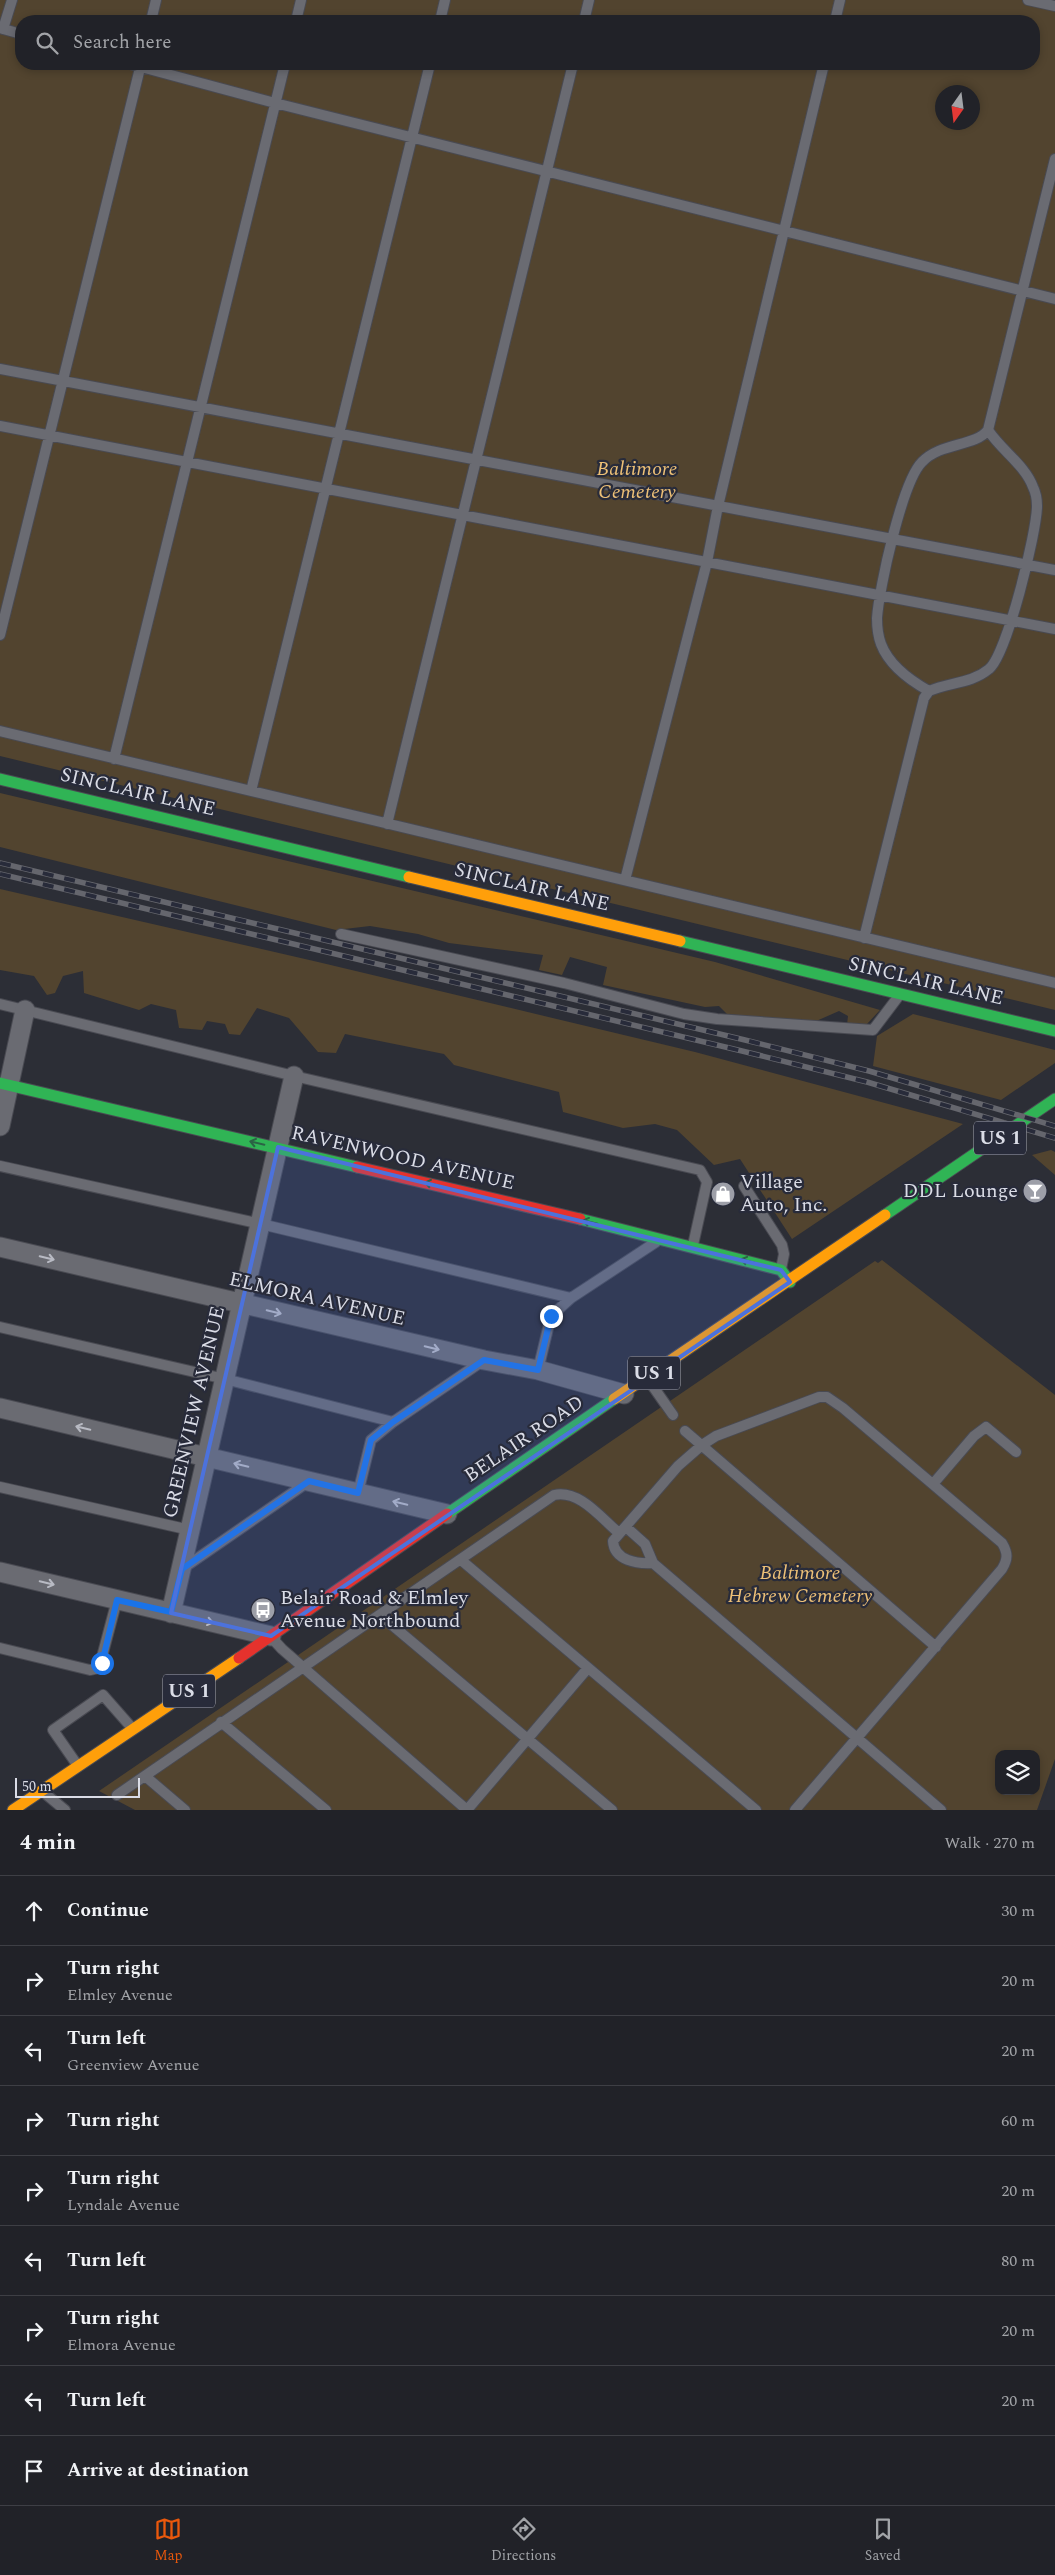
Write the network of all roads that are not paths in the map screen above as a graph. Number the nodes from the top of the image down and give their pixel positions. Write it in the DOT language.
graph roads {
  1 [pos="12,0"];
  2 [pos="156,0"];
  3 [pos="301,0"];
  4 [pos="445,0"];
  5 [pos="588,0"];
  6 [pos="840,0"];
  7 [pos="1028,0"];
  8 [pos="1055,6"];
  9 [pos="152,15"];
  10 [pos="297,15"];
  11 [pos="441,15"];
  12 [pos="585,15"];
  13 [pos="836,15"];
  14 [pos="2,28"];
  15 [pos="15,32"];
  16 [pos="140,70"];
  17 [pos="159,70"];
  18 [pos="284,70"];
  19 [pos="429,70"];
  20 [pos="572,70"];
  21 [pos="823,70"];
  22 [pos="276,103"];
  23 [pos="412,138"];
  24 [pos="1055,159"];
  25 [pos="547,172"];
  26 [pos="784,232"];
  27 [pos="1023,291"];
  28 [pos="1055,299"];
  29 [pos="0,369"];
  30 [pos="63,381"];
  31 [pos="200,407"];
  32 [pos="0,426"];
  33 [pos="988,430"];
  34 [pos="339,434"];
  35 [pos="50,436"];
  36 [pos="477,460"];
  37 [pos="187,462"];
  38 [pos="326,489"];
  39 [pos="718,506"];
  40 [pos="464,515"];
  41 [pos="894,539"];
  42 [pos="707,562"];
  43 [pos="1025,564"];
  44 [pos="1055,570"];
  45 [pos="880,595"];
  46 [pos="1012,620"];
  47 [pos="1055,629"];
  48 [pos="0,635"];
  49 [pos="929,692"];
  50 [pos="0,732"];
  51 [pos="114,759"];
  52 [pos="0,779"];
  53 [pos="251,791"];
  54 [pos="388,824"];
  55 [pos="625,880"];
  56 [pos="341,934"];
  57 [pos="864,938"];
  58 [pos="1055,983"];
  59 [pos="900,994"];
  60 [pos="0,1004"];
  61 [pos="25,1010"];
  62 [pos="1055,1031"];
  63 [pos="294,1076"];
  64 [pos="5,1084"];
  65 [pos="1055,1099"];
  66 [pos="0,1126"];
  67 [pos="278,1147"];
  68 [pos="0,1166"];
  69 [pos="744,1186"];
  70 [pos="261,1224"];
  71 [pos="661,1238"];
  72 [pos="693,1246"];
  73 [pos="0,1247"];
  74 [pos="781,1270"];
  75 [pos="790,1282"];
  76 [pos="571,1298"];
  77 [pos="242,1305"];
  78 [pos="0,1326"];
  79 [pos="484,1360"];
  80 [pos="538,1370"];
  81 [pos="647,1378"];
  82 [pos="225,1379"];
  83 [pos="624,1394"];
  84 [pos="0,1408"];
  85 [pos="673,1415"];
  86 [pos="393,1422"];
  87 [pos="685,1431"];
  88 [pos="702,1445"];
  89 [pos="1016,1452"];
  90 [pos="207,1457"];
  91 [pos="309,1481"];
  92 [pos="933,1484"];
  93 [pos="0,1487"];
  94 [pos="358,1493"];
  95 [pos="447,1514"];
  96 [pos="190,1530"];
  97 [pos="622,1530"];
  98 [pos="461,1560"];
  99 [pos="653,1563"];
  100 [pos="182,1569"];
  101 [pos="0,1572"];
  102 [pos="117,1600"];
  103 [pos="171,1612"];
  104 [pos="380,1614"];
  105 [pos="271,1636"];
  106 [pos="936,1647"];
  107 [pos="0,1648"];
  108 [pos="302,1667"];
  109 [pos="588,1668"];
  110 [pos="221,1722"];
  111 [pos="132,1729"];
  112 [pos="857,1738"];
  113 [pos="528,1739"];
  114 [pos="78,1766"];
  115 [pos="145,1776"];
  116 [pos="41,1791"];
  117 [pos="117,1795"];
  118 [pos="13,1810"];
  119 [pos="65,1810"];
  120 [pos="185,1810"];
  121 [pos="326,1810"];
  122 [pos="467,1810"];
  123 [pos="612,1810"];
  124 [pos="756,1810"];
  125 [pos="795,1810"];
  126 [pos="941,1810"];
  1 -- 14 [label="lane"];
  2 -- 9 [label="lane"];
  3 -- 10 [label="lane"];
  4 -- 11 [label="lane"];
  5 -- 12 [label="lane"];
  6 -- 13 [label="lane"];
  7 -- 8 [label="lane"];
  14 -- 15 [label="lane"];
  16 -- 30 [label="lane"];
  17 -- 22 [label="lane"];
  18 -- 22 [label="lane"];
  19 -- 23 [label="lane"];
  20 -- 25 [label="lane"];
  21 -- 26 [label="lane"];
  22 -- 23 [label="lane"];
  22 -- 31 [label="lane"];
  23 -- 25 [label="lane"];
  23 -- 34 [label="lane"];
  24 -- 27 [label="lane"];
  25 -- 26 [label="lane"];
  25 -- 36 [label="lane"];
  26 -- 27 [label="lane"];
  26 -- 39 [label="lane"];
  27 -- 28 [label="lane"];
  27 -- 33 [label="lane"];
  29 -- 30 [label="lane"];
  30 -- 31 [label="lane"];
  30 -- 35 [label="lane"];
  31 -- 34 [label="lane"];
  31 -- 37 [label="lane"];
  32 -- 35 [label="lane"];
  33 -- 41 [label="lane"];
  33 -- 43 [label="lane"];
  34 -- 36 [label="lane"];
  34 -- 38 [label="lane"];
  35 -- 37 [label="lane"];
  35 -- 48 [label="lane"];
  36 -- 39 [label="lane"];
  36 -- 40 [label="lane"];
  37 -- 38 [label="lane"];
  37 -- 51 [label="lane"];
  38 -- 40 [label="lane"];
  38 -- 53 [label="lane"];
  39 -- 41 [label="lane"];
  39 -- 42 [label="lane"];
  40 -- 42 [label="lane"];
  40 -- 54 [label="lane"];
  41 -- 43 [label="lane"];
  41 -- 45 [label="lane"];
  42 -- 45 [label="lane"];
  42 -- 55 [label="lane"];
  43 -- 44 [label="lane"];
  43 -- 46 [label="lane"];
  45 -- 46 [label="lane"];
  45 -- 49 [label="lane"];
  46 -- 47 [label="lane"];
  46 -- 49 [label="lane"];
  49 -- 57 [label="lane"];
  50 -- 51 [label="lane"];
  51 -- 53 [label="lane"];
  52 -- 59 [label="main road, SINCLAIR LANE"];
  53 -- 54 [label="lane"];
  54 -- 55 [label="lane"];
  55 -- 57 [label="lane"];
  56 -- 59 [label="lane"];
  57 -- 58 [label="lane"];
  59 -- 62 [label="main road, SINCLAIR LANE"];
  60 -- 61 [label="lane"];
  61 -- 63 [label="lane"];
  61 -- 64 [label="street"];
  63 -- 67 [label="street, GREENVIEW AVENUE"];
  63 -- 72 [label="lane"];
  64 -- 66 [label="street"];
  67 -- 64 [label="main road, RAVENWOOD AVENUE, one-way"];
  65 -- 75 [label="main road, BELAIR ROAD / US 1"];
  67 -- 70 [label="street, GREENVIEW AVENUE"];
  71 -- 67 [label="main road, RAVENWOOD AVENUE, one-way"];
  68 -- 70 [label="lane"];
  69 -- 74 [label="lane"];
  70 -- 76 [label="lane"];
  70 -- 77 [label="street, GREENVIEW AVENUE"];
  71 -- 72 [label="main road, RAVENWOOD AVENUE"];
  71 -- 76 [label="lane"];
  74 -- 72 [label="main road, RAVENWOOD AVENUE, one-way"];
  73 -- 77 [label="street, ELMORA AVENUE, one-way"];
  74 -- 75 [label="main road"];
  75 -- 81 [label="main road, BELAIR ROAD / US 1"];
  76 -- 80 [label="lane"];
  77 -- 79 [label="street, ELMORA AVENUE, one-way"];
  77 -- 82 [label="street, GREENVIEW AVENUE"];
  78 -- 82 [label="lane"];
  79 -- 80 [label="street, ELMORA AVENUE"];
  79 -- 86 [label="lane"];
  80 -- 83 [label="street, ELMORA AVENUE"];
  81 -- 83 [label="main road, BELAIR ROAD / US 1"];
  81 -- 85 [label="lane"];
  82 -- 86 [label="lane"];
  82 -- 90 [label="street, GREENVIEW AVENUE"];
  83 -- 95 [label="main road, BELAIR ROAD / US 1"];
  90 -- 84 [label="street, one-way"];
  86 -- 94 [label="lane"];
  87 -- 88 [label="lane"];
  88 -- 92 [label="lane"];
  88 -- 97 [label="lane"];
  88 -- 106 [label="lane"];
  89 -- 92 [label="lane"];
  91 -- 90 [label="street, one-way"];
  90 -- 96 [label="street, GREENVIEW AVENUE"];
  91 -- 94 [label="street"];
  91 -- 100 [label="lane"];
  92 -- 106 [label="lane"];
  93 -- 96 [label="lane"];
  95 -- 94 [label="street, one-way"];
  95 -- 105 [label="main road, BELAIR ROAD / US 1"];
  96 -- 100 [label="street, GREENVIEW AVENUE"];
  97 -- 98 [label="lane"];
  97 -- 99 [label="lane"];
  97 -- 99 [label="lane"];
  98 -- 104 [label="lane"];
  98 -- 109 [label="lane"];
  99 -- 112 [label="lane"];
  100 -- 103 [label="street, GREENVIEW AVENUE"];
  101 -- 102 [label="street, one-way"];
  102 -- 103 [label="street"];
  102 -- 107 [label="lane"];
  103 -- 105 [label="street, one-way"];
  104 -- 108 [label="lane"];
  104 -- 113 [label="lane"];
  105 -- 108 [label="lane"];
  105 -- 111 [label="main road, BELAIR ROAD / US 1"];
  106 -- 112 [label="lane"];
  108 -- 110 [label="lane"];
  108 -- 122 [label="lane"];
  109 -- 113 [label="lane"];
  109 -- 124 [label="lane"];
  110 -- 115 [label="lane"];
  110 -- 121 [label="lane"];
  111 -- 114 [label="main road, BELAIR ROAD / US 1"];
  111 -- 114 [label="lane"];
  112 -- 125 [label="lane"];
  112 -- 126 [label="lane"];
  113 -- 122 [label="lane"];
  113 -- 123 [label="lane"];
  114 -- 116 [label="main road, BELAIR ROAD / US 1"];
  115 -- 117 [label="lane"];
  115 -- 120 [label="lane"];
  116 -- 118 [label="main road, BELAIR ROAD / US 1"];
  116 -- 119 [label="lane"];
}
